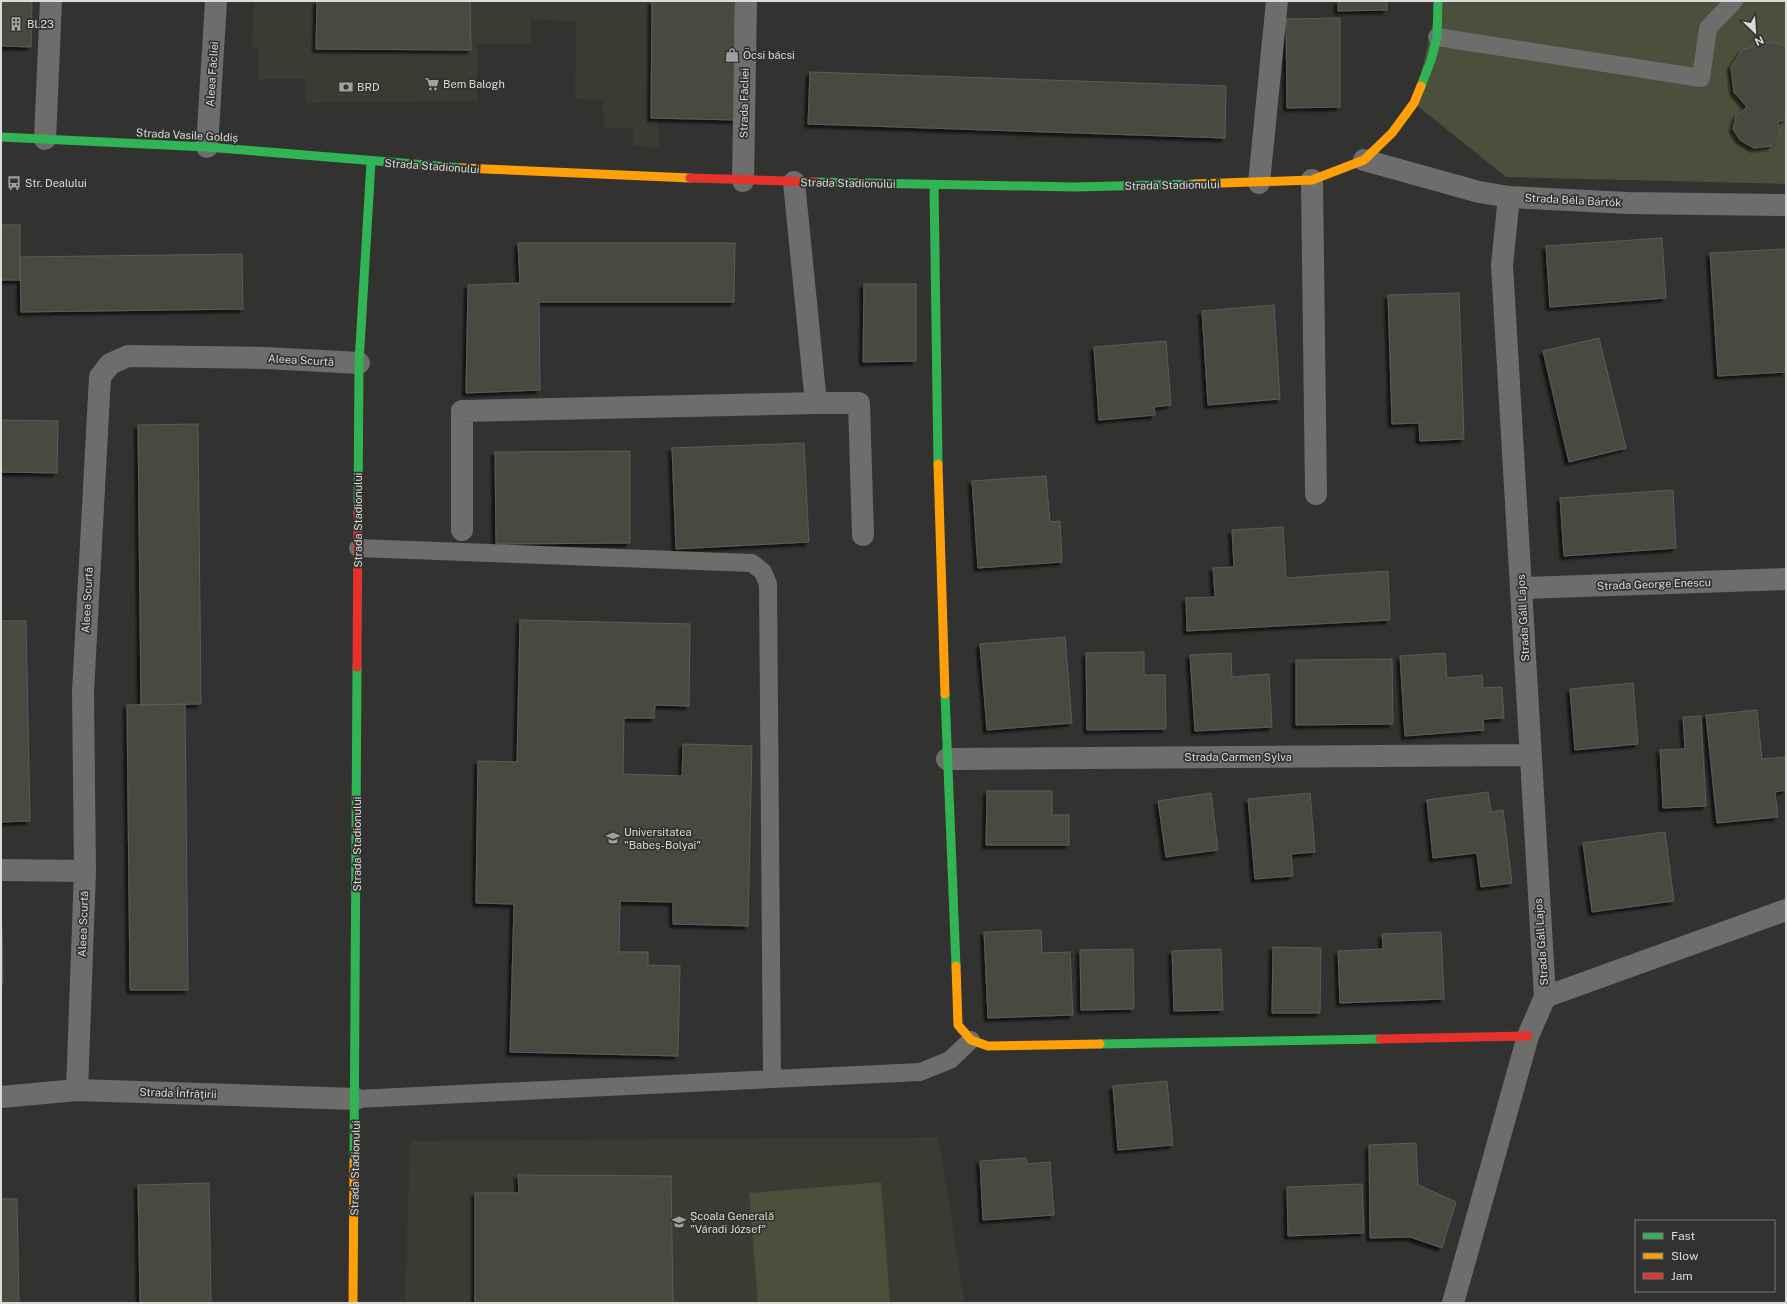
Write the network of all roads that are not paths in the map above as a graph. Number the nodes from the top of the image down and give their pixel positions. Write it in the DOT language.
graph roads {
  1 [pos="51,1"];
  2 [pos="216,1"];
  3 [pos="746,1"];
  4 [pos="1277,1"];
  5 [pos="1438,1"];
  6 [pos="1734,1"];
  7 [pos="1437,36"];
  8 [pos="1,137"];
  9 [pos="45,139"];
  10 [pos="207,147"];
  11 [pos="1364,160"];
  12 [pos="371,162"];
  13 [pos="743,180"];
  14 [pos="1312,180"];
  15 [pos="794,182"];
  16 [pos="1259,183"];
  17 [pos="934,184"];
  18 [pos="1509,197"];
  19 [pos="1786,205"];
  20 [pos="359,363"];
  21 [pos="816,403"];
  22 [pos="1316,494"];
  23 [pos="462,530"];
  24 [pos="863,535"];
  25 [pos="358,548"];
  26 [pos="1786,579"];
  27 [pos="1522,588"];
  28 [pos="1530,755"];
  29 [pos="947,759"];
  30 [pos="1,870"];
  31 [pos="85,870"];
  32 [pos="1786,910"];
  33 [pos="1545,996"];
  34 [pos="1528,1036"];
  35 [pos="971,1040"];
  36 [pos="772,1079"];
  37 [pos="77,1090"];
  38 [pos="1,1097"];
  39 [pos="356,1099"];
  40 [pos="353,1303"];
  41 [pos="1453,1303"];
  1 -- 9 [label="street"];
  2 -- 10 [label="street, Aleea Făcliei"];
  3 -- 13 [label="street, Strada Făcliei"];
  4 -- 16 [label="street"];
  5 -- 7 [label="street, Strada Stadionului"];
  6 -- 7 [label="lane"];
  7 -- 11 [label="street, Strada Stadionului"];
  8 -- 9 [label="street, Strada Vasile Goldiș"];
  9 -- 10 [label="street, Strada Vasile Goldiș"];
  10 -- 12 [label="street, Strada Vasile Goldiș"];
  11 -- 14 [label="street, Strada Stadionului"];
  11 -- 18 [label="street, Strada Béla Bártók"];
  12 -- 13 [label="street, Strada Stadionului"];
  12 -- 20 [label="street, Strada Stadionului"];
  13 -- 15 [label="street, Strada Stadionului"];
  14 -- 16 [label="street, Strada Stadionului"];
  14 -- 22 [label="street"];
  15 -- 17 [label="street, Strada Stadionului"];
  15 -- 21 [label="street, Strada Stadionului"];
  16 -- 17 [label="street, Strada Stadionului"];
  17 -- 29 [label="street"];
  18 -- 19 [label="street, Strada Béla Bártók"];
  18 -- 27 [label="street, Strada Gáll Lajos"];
  20 -- 25 [label="street, Strada Stadionului"];
  20 -- 31 [label="street, Aleea Scurtă"];
  21 -- 23 [label="street"];
  21 -- 24 [label="street"];
  25 -- 36 [label="lane"];
  25 -- 39 [label="street, Strada Stadionului"];
  26 -- 27 [label="street, Strada George Enescu"];
  27 -- 28 [label="street, Strada Gáll Lajos"];
  28 -- 29 [label="street, Strada Carmen Sylva"];
  28 -- 33 [label="street, Strada Gáll Lajos"];
  29 -- 35 [label="street"];
  30 -- 31 [label="street"];
  31 -- 37 [label="street, Aleea Scurtă"];
  32 -- 33 [label="street"];
  33 -- 34 [label="street, Strada Gáll Lajos"];
  34 -- 35 [label="street"];
  34 -- 41 [label="street, Strada Gáll Lajos"];
  35 -- 36 [label="lane"];
  36 -- 39 [label="lane"];
  37 -- 38 [label="street, Strada Înfrățirii"];
  37 -- 39 [label="street, Strada Înfrățirii"];
  39 -- 40 [label="street, Strada Stadionului"];
}
